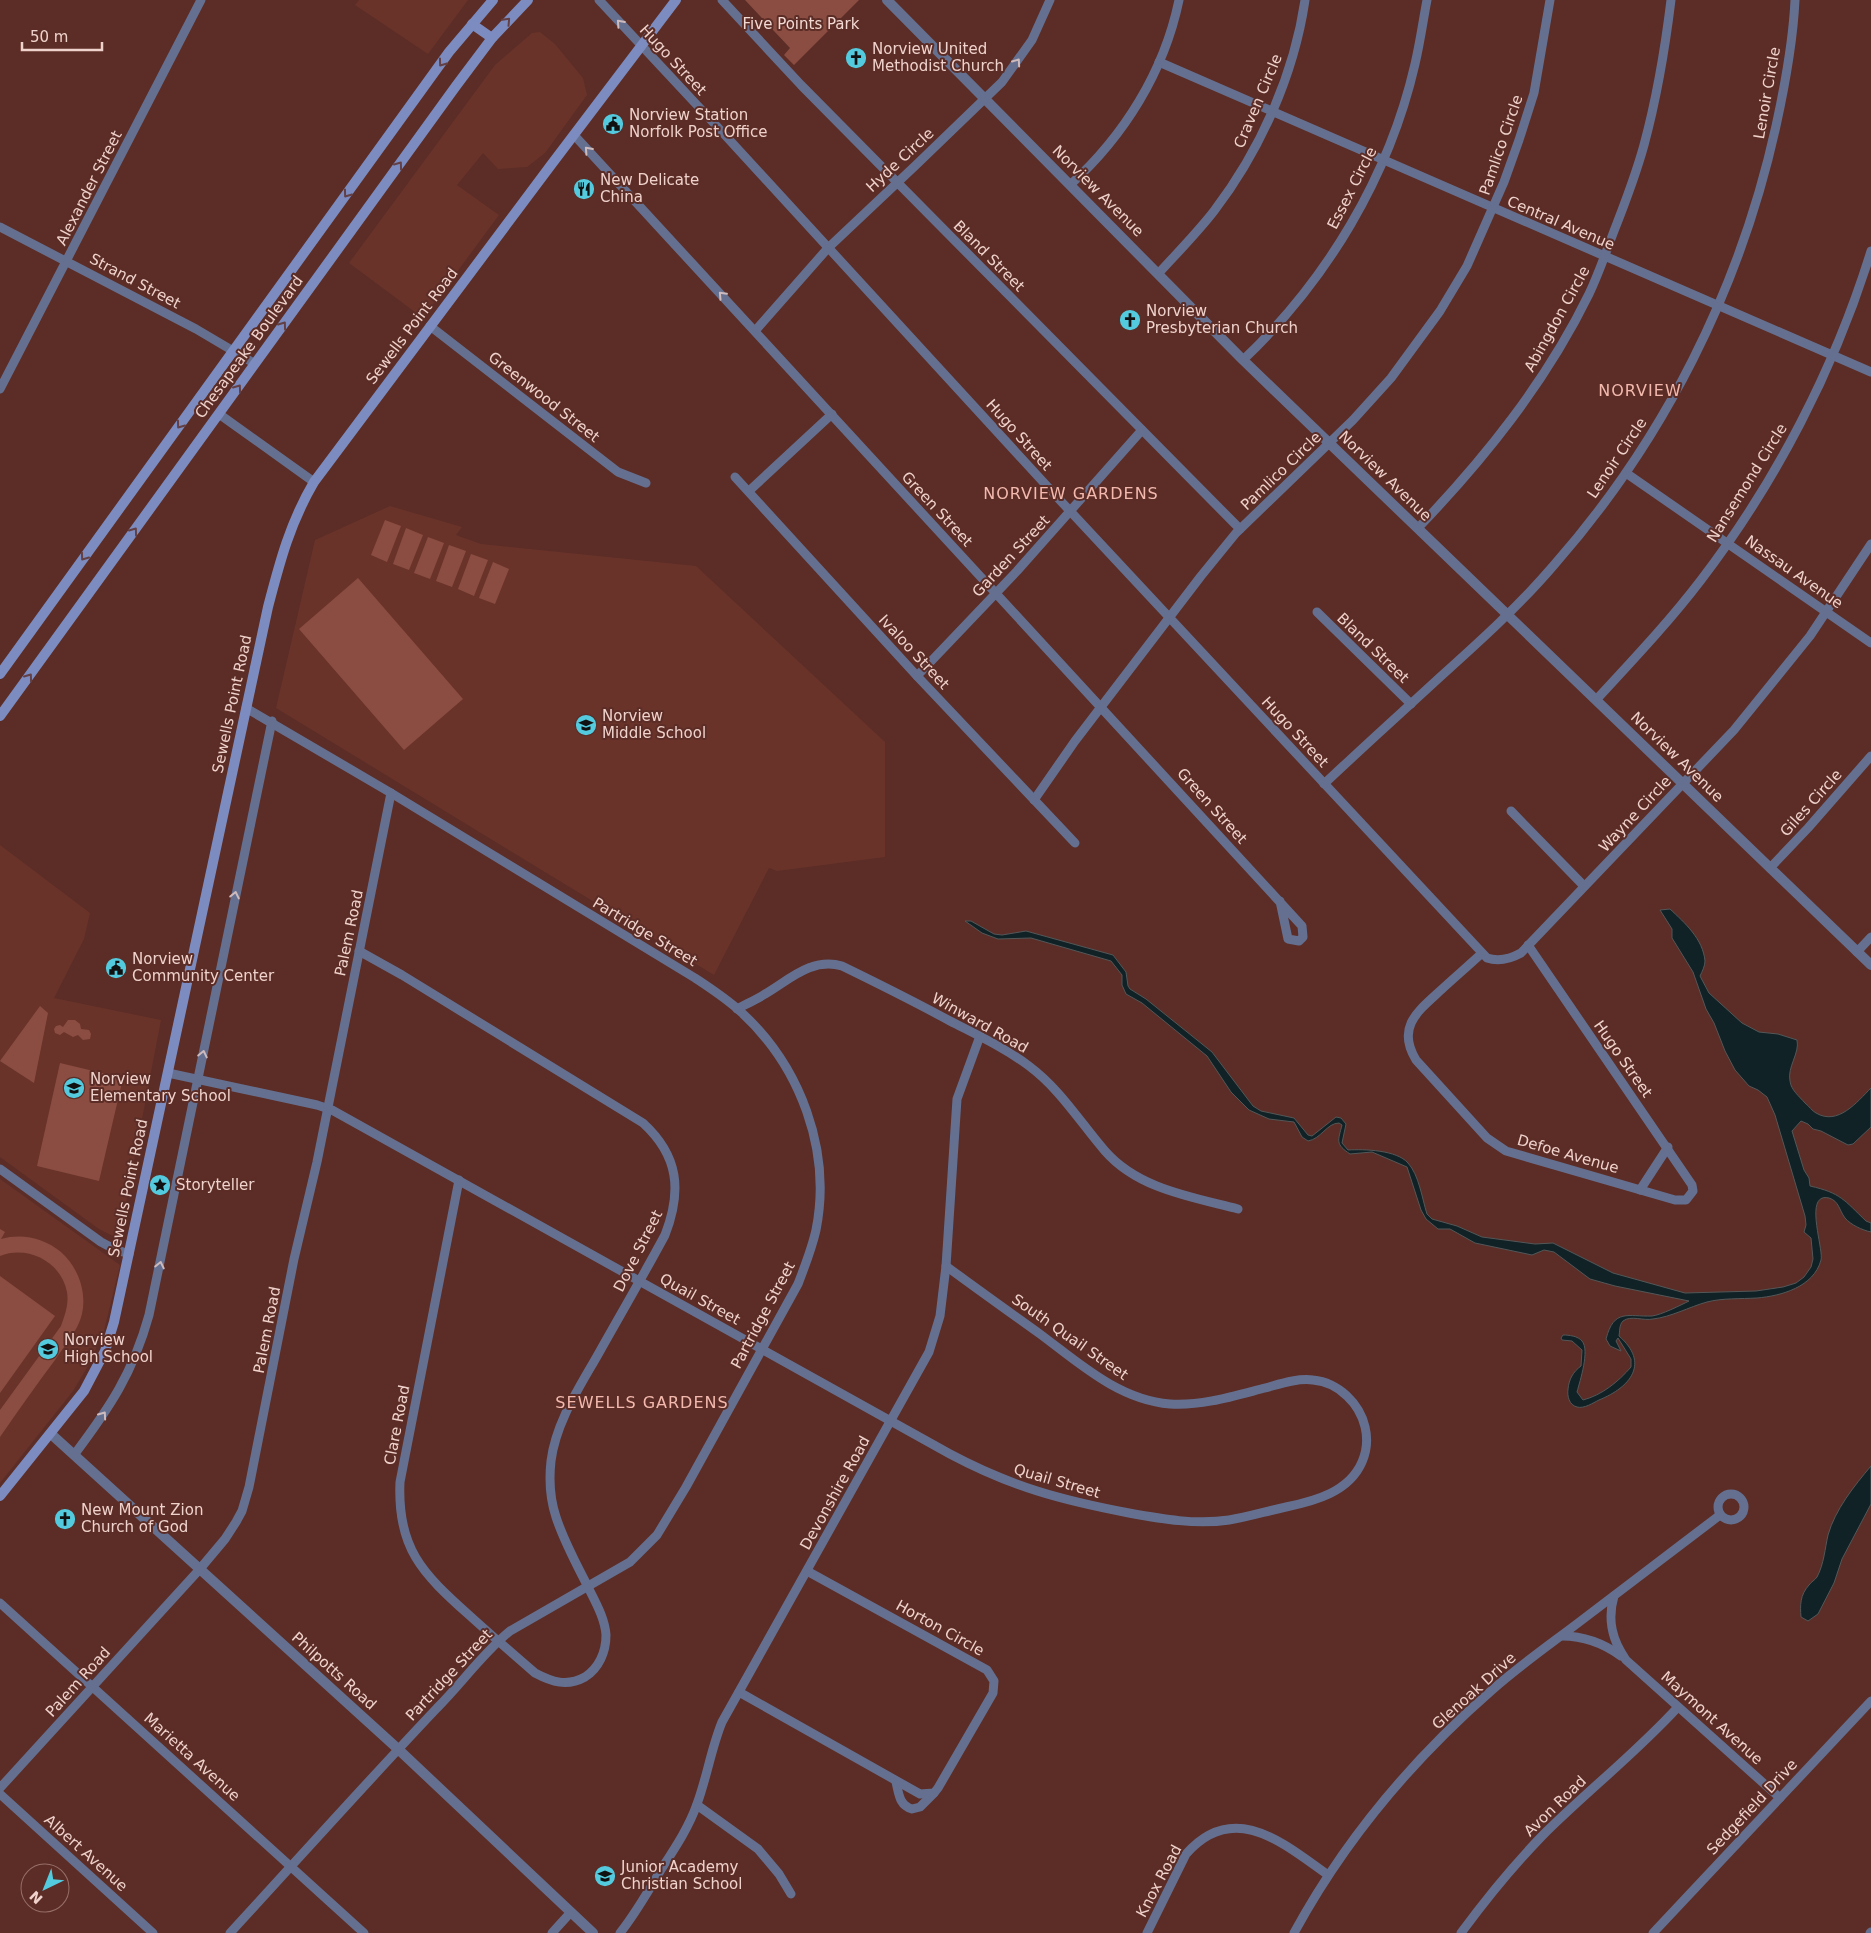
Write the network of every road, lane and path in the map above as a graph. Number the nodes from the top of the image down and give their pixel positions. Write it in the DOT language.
graph roads {
  1 [pos="202,0"];
  2 [pos="493,0"];
  3 [pos="528,0"];
  4 [pos="599,0"];
  5 [pos="676,0"];
  6 [pos="722,0"];
  7 [pos="887,0"];
  8 [pos="1050,0"];
  9 [pos="1179,0"];
  10 [pos="1305,0"];
  11 [pos="1427,0"];
  12 [pos="1550,0"];
  13 [pos="1671,0"];
  14 [pos="1795,0"];
  15 [pos="472,24"];
  16 [pos="492,38"];
  17 [pos="641,46"];
  18 [pos="1159,62"];
  19 [pos="985,98"];
  20 [pos="1272,112"];
  21 [pos="574,135"];
  22 [pos="1383,160"];
  23 [pos="897,183"];
  24 [pos="1070,185"];
  25 [pos="1493,209"];
  26 [pos="0,227"];
  27 [pos="828,248"];
  28 [pos="1871,251"];
  29 [pos="1605,257"];
  30 [pos="66,261"];
  31 [pos="1158,274"];
  32 [pos="1719,306"];
  33 [pos="430,326"];
  34 [pos="755,331"];
  35 [pos="234,351"];
  36 [pos="1832,355"];
  37 [pos="1243,360"];
  38 [pos="255,364"];
  39 [pos="1871,372"];
  40 [pos="0,389"];
  41 [pos="219,414"];
  42 [pos="832,414"];
  43 [pos="1142,430"];
  44 [pos="1330,444"];
  45 [pos="1626,474"];
  46 [pos="735,478"];
  47 [pos="314,482"];
  48 [pos="646,484"];
  49 [pos="749,491"];
  50 [pos="1070,511"];
  51 [pos="1418,528"];
  52 [pos="1240,529"];
  53 [pos="1727,543"];
  54 [pos="1871,544"];
  55 [pos="996,593"];
  56 [pos="1317,612"];
  57 [pos="1827,612"];
  58 [pos="1507,615"];
  59 [pos="1169,616"];
  60 [pos="1871,643"];
  61 [pos="0,674"];
  62 [pos="917,676"];
  63 [pos="1596,700"];
  64 [pos="1411,704"];
  65 [pos="1102,707"];
  66 [pos="246,708"];
  67 [pos="0,716"];
  68 [pos="272,721"];
  69 [pos="1871,756"];
  70 [pos="1324,784"];
  71 [pos="1682,784"];
  72 [pos="391,793"];
  73 [pos="1034,800"];
  74 [pos="1511,811"];
  75 [pos="1075,843"];
  76 [pos="1770,868"];
  77 [pos="1584,886"];
  78 [pos="1280,901"];
  79 [pos="1871,937"];
  80 [pos="1528,945"];
  81 [pos="360,951"];
  82 [pos="1857,952"];
  83 [pos="1481,954"];
  84 [pos="1871,965"];
  85 [pos="737,1009"];
  86 [pos="980,1036"];
  87 [pos="168,1073"];
  88 [pos="198,1080"];
  89 [pos="327,1108"];
  90 [pos="1668,1147"];
  91 [pos="0,1169"];
  92 [pos="459,1180"];
  93 [pos="1640,1190"];
  94 [pos="1238,1209"];
  95 [pos="129,1254"];
  96 [pos="946,1266"];
  97 [pos="640,1281"];
  98 [pos="762,1349"];
  99 [pos="892,1420"];
  100 [pos="51,1434"];
  101 [pos="74,1454"];
  102 [pos="0,1496"];
  103 [pos="1256,1514"];
  104 [pos="1720,1516"];
  105 [pos="200,1570"];
  106 [pos="807,1571"];
  107 [pos="588,1587"];
  108 [pos="1614,1596"];
  109 [pos="0,1603"];
  110 [pos="1562,1636"];
  111 [pos="498,1641"];
  112 [pos="1626,1660"];
  113 [pos="93,1686"];
  114 [pos="739,1692"];
  115 [pos="1871,1701"];
  116 [pos="1678,1707"];
  117 [pos="398,1750"];
  118 [pos="896,1782"];
  119 [pos="0,1788"];
  120 [pos="934,1793"];
  121 [pos="0,1794"];
  122 [pos="1780,1798"];
  123 [pos="697,1805"];
  124 [pos="291,1866"];
  125 [pos="1328,1875"];
  126 [pos="791,1894"];
  127 [pos="571,1912"];
  128 [pos="153,1933"];
  129 [pos="230,1933"];
  130 [pos="364,1933"];
  131 [pos="552,1933"];
  132 [pos="593,1933"];
  133 [pos="620,1933"];
  134 [pos="1147,1933"];
  135 [pos="1294,1933"];
  136 [pos="1461,1933"];
  137 [pos="1653,1933"];
  1 -- 30 [label="street, Alexander Street"];
  2 -- 15 [label="main road, Chesapeake Boulevard"];
  16 -- 3 [label="main road, Chesapeake Boulevard, one-way"];
  17 -- 4 [label="street, Hugo Street, one-way"];
  5 -- 17 [label="main road, Sewells Point Road"];
  6 -- 23 [label="street, Bland Street"];
  7 -- 19 [label="street, Norview Avenue"];
  19 -- 8 [label="street, Hyde Circle, one-way"];
  9 -- 18 [label="street"];
  10 -- 20 [label="street, Craven Circle"];
  11 -- 22 [label="street, Essex Circle"];
  12 -- 25 [label="street, Pamlico Circle"];
  13 -- 29 [label="street, Abingdon Circle"];
  14 -- 32 [label="street, Lenoir Circle"];
  15 -- 16 [label="main road"];
  15 -- 35 [label="main road, Chesapeake Boulevard, one-way"];
  38 -- 16 [label="main road, Chesapeake Boulevard, one-way"];
  17 -- 21 [label="main road, Sewells Point Road"];
  17 -- 27 [label="street, Hugo Street"];
  18 -- 20 [label="street, Central Avenue"];
  18 -- 24 [label="street"];
  19 -- 23 [label="street, Hyde Circle"];
  19 -- 24 [label="street, Norview Avenue"];
  20 -- 22 [label="street, Central Avenue"];
  20 -- 31 [label="street, Craven Circle"];
  21 -- 33 [label="main road, Sewells Point Road"];
  34 -- 21 [label="street, Green Street, one-way"];
  22 -- 25 [label="street, Central Avenue"];
  22 -- 37 [label="street, Essex Circle"];
  23 -- 27 [label="street, Hyde Circle"];
  23 -- 43 [label="street, Bland Street"];
  24 -- 31 [label="street, Norview Avenue"];
  25 -- 29 [label="street, Central Avenue"];
  25 -- 44 [label="street, Pamlico Circle"];
  26 -- 30 [label="street, Strand Street"];
  27 -- 34 [label="street, Hyde Circle"];
  27 -- 50 [label="street, Hugo Street"];
  28 -- 36 [label="street, Nansemond Circle"];
  29 -- 32 [label="street, Central Avenue"];
  29 -- 51 [label="street, Abingdon Circle"];
  30 -- 35 [label="street, Strand Street"];
  30 -- 40 [label="street, Alexander Street"];
  31 -- 37 [label="street, Norview Avenue"];
  32 -- 36 [label="street, Central Avenue"];
  32 -- 45 [label="street, Lenoir Circle"];
  33 -- 47 [label="main road, Sewells Point Road"];
  33 -- 48 [label="street, Greenwood Street"];
  34 -- 42 [label="street, Green Street"];
  35 -- 38 [label="street, Strand Street"];
  35 -- 61 [label="main road, Chesapeake Boulevard, one-way"];
  36 -- 39 [label="street, Central Avenue"];
  36 -- 53 [label="street, Nansemond Circle"];
  37 -- 44 [label="street, Norview Avenue"];
  41 -- 38 [label="main road, Chesapeake Boulevard, one-way"];
  41 -- 47 [label="street"];
  67 -- 41 [label="main road, Chesapeake Boulevard, one-way"];
  42 -- 49 [label="street"];
  42 -- 55 [label="street, Green Street"];
  43 -- 50 [label="street, Garden Street"];
  43 -- 52 [label="street, Bland Street"];
  44 -- 51 [label="street, Norview Avenue"];
  44 -- 52 [label="street, Pamlico Circle"];
  45 -- 53 [label="street, Nassau Avenue"];
  45 -- 58 [label="street, Lenoir Circle"];
  46 -- 49 [label="street, Ivaloo Street"];
  47 -- 66 [label="main road, Sewells Point Road"];
  49 -- 62 [label="street, Ivaloo Street"];
  50 -- 55 [label="street, Garden Street"];
  50 -- 59 [label="street, Hugo Street"];
  51 -- 58 [label="street, Norview Avenue"];
  52 -- 59 [label="street, Pamlico Circle"];
  53 -- 57 [label="street, Nassau Avenue"];
  53 -- 63 [label="street, Nansemond Circle"];
  54 -- 57 [label="street, Wayne Circle"];
  55 -- 62 [label="street, Garden Street"];
  55 -- 65 [label="street, Green Street"];
  56 -- 64 [label="street, Bland Street"];
  57 -- 60 [label="street, Nassau Avenue"];
  57 -- 71 [label="street, Wayne Circle"];
  58 -- 63 [label="street, Norview Avenue"];
  58 -- 64 [label="street, Lenoir Circle"];
  59 -- 65 [label="street, Pamlico Circle"];
  59 -- 70 [label="street, Hugo Street"];
  62 -- 73 [label="street, Ivaloo Street"];
  63 -- 71 [label="street, Norview Avenue"];
  64 -- 70 [label="street, Lenoir Circle"];
  65 -- 73 [label="street, Pamlico Circle"];
  65 -- 78 [label="street, Green Street"];
  66 -- 68 [label="street, Partridge Street"];
  66 -- 87 [label="main road, Sewells Point Road"];
  68 -- 72 [label="street, Partridge Street"];
  88 -- 68 [label="street, one-way"];
  69 -- 76 [label="street, Giles Circle"];
  70 -- 83 [label="street, Hugo Street"];
  71 -- 76 [label="street, Norview Avenue"];
  71 -- 77 [label="street, Wayne Circle"];
  72 -- 81 [label="street, Palem Road"];
  72 -- 85 [label="street, Partridge Street"];
  73 -- 75 [label="street, Ivaloo Street"];
  74 -- 77 [label="street"];
  76 -- 82 [label="street, Norview Avenue"];
  77 -- 80 [label="street, Wayne Circle"];
  79 -- 82 [label="street"];
  80 -- 83 [label="street, Wayne Circle"];
  80 -- 90 [label="street, Hugo Street"];
  81 -- 89 [label="street, Palem Road"];
  81 -- 97 [label="street, Dove Street"];
  82 -- 84 [label="street, Norview Avenue"];
  83 -- 93 [label="street, Defoe Avenue"];
  85 -- 86 [label="street, Winward Road"];
  85 -- 98 [label="street, Partridge Street"];
  86 -- 94 [label="street, Winward Road"];
  86 -- 96 [label="street, Devonshire Road"];
  87 -- 88 [label="street, Quail Street"];
  87 -- 95 [label="main road, Sewells Point Road"];
  88 -- 89 [label="street, Quail Street"];
  101 -- 88 [label="street, one-way"];
  89 -- 92 [label="street, Quail Street"];
  89 -- 105 [label="street, Palem Road"];
  90 -- 93 [label="street"];
  90 -- 93 [label="street, Defoe Avenue"];
  91 -- 95 [label="street"];
  92 -- 97 [label="street, Quail Street"];
  92 -- 111 [label="street, Clare Road"];
  95 -- 100 [label="main road, Sewells Point Road"];
  96 -- 99 [label="street, Devonshire Road"];
  96 -- 103 [label="street, South Quail Street"];
  97 -- 98 [label="street, Quail Street"];
  97 -- 107 [label="street, Dove Street"];
  98 -- 99 [label="street, Quail Street"];
  98 -- 107 [label="street, Partridge Street"];
  99 -- 103 [label="street, Quail Street"];
  99 -- 106 [label="street, Devonshire Road"];
  100 -- 101 [label="street, Philpotts Road"];
  100 -- 102 [label="main road, Sewells Point Road"];
  101 -- 105 [label="street, Philpotts Road"];
  104 -- 108 [label="street, Glenoak Drive"];
  105 -- 113 [label="street, Palem Road"];
  105 -- 117 [label="street, Philpotts Road"];
  106 -- 114 [label="street, Devonshire Road"];
  106 -- 120 [label="street, Horton Circle"];
  107 -- 111 [label="street, Partridge Street"];
  107 -- 111 [label="street, Clare Road"];
  108 -- 110 [label="street, Glenoak Drive"];
  108 -- 112 [label="street, Maymont Avenue"];
  109 -- 113 [label="street, Marietta Avenue"];
  110 -- 112 [label="street, Maymont Avenue"];
  110 -- 125 [label="street, Glenoak Drive"];
  111 -- 117 [label="street, Partridge Street"];
  112 -- 116 [label="street, Maymont Avenue"];
  113 -- 119 [label="street, Palem Road"];
  113 -- 124 [label="street, Marietta Avenue"];
  114 -- 118 [label="street"];
  114 -- 123 [label="street, Devonshire Road"];
  115 -- 122 [label="street, Sedgefield Drive"];
  116 -- 122 [label="street, Maymont Avenue"];
  116 -- 136 [label="street, Avon Road"];
  117 -- 124 [label="street, Partridge Street"];
  117 -- 127 [label="street, Philpotts Road"];
  118 -- 120 [label="street"];
  118 -- 120 [label="street, Horton Circle"];
  121 -- 128 [label="street, Albert Avenue"];
  122 -- 137 [label="street, Sedgefield Drive"];
  123 -- 126 [label="street"];
  123 -- 133 [label="street, Devonshire Road"];
  124 -- 129 [label="street, Partridge Street"];
  124 -- 130 [label="street, Marietta Avenue"];
  125 -- 134 [label="street, Knox Road"];
  125 -- 135 [label="street, Glenoak Drive"];
  127 -- 131 [label="street"];
  127 -- 132 [label="street, Philpotts Road"];
}
